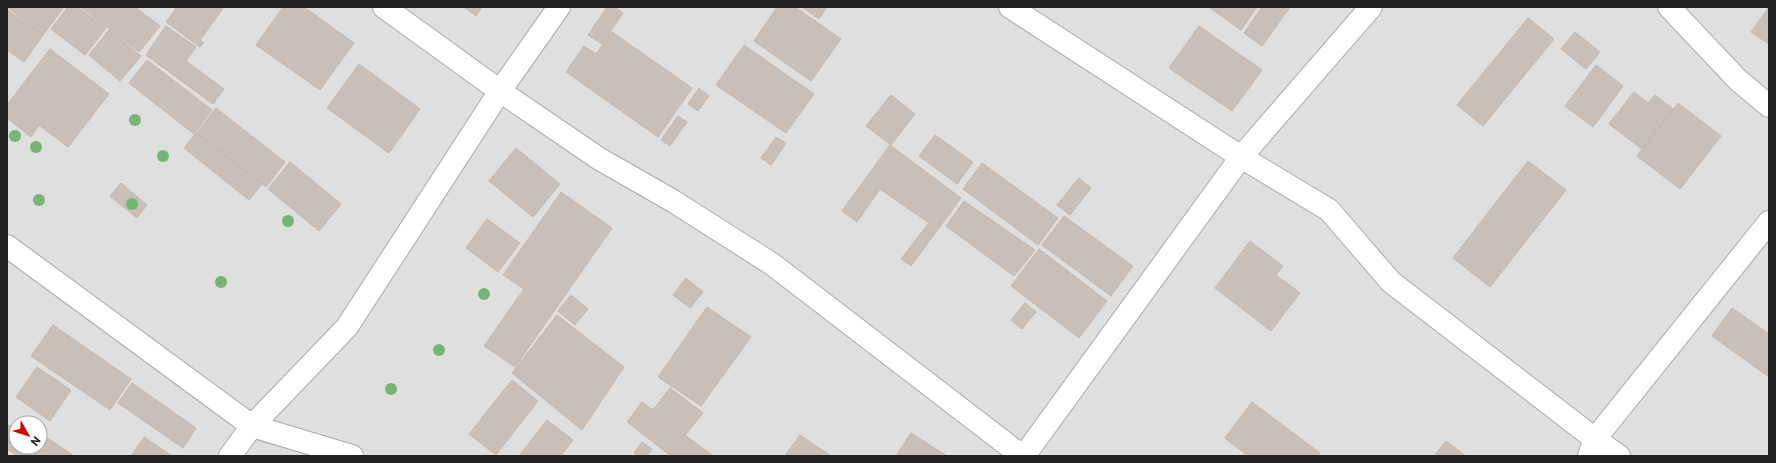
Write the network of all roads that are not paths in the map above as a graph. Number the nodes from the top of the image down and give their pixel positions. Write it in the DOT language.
graph roads {
  1 [pos="384,7"];
  2 [pos="559,7"];
  3 [pos="1010,7"];
  4 [pos="1371,7"];
  5 [pos="1669,7"];
  6 [pos="500,91"];
  7 [pos="1769,106"];
  8 [pos="1241,157"];
  9 [pos="1769,222"];
  10 [pos="7,246"];
  11 [pos="252,426"];
  12 [pos="1592,448"];
  13 [pos="230,456"];
  14 [pos="352,456"];
  15 [pos="1023,456"];
  16 [pos="1619,456"];
  1 -- 6 [label="street"];
  2 -- 6 [label="street"];
  3 -- 8 [label="street"];
  4 -- 8 [label="street"];
  5 -- 7 [label="street"];
  6 -- 11 [label="street"];
  6 -- 15 [label="street"];
  8 -- 12 [label="street"];
  8 -- 15 [label="street"];
  9 -- 12 [label="street"];
  10 -- 11 [label="street"];
  11 -- 13 [label="street"];
  11 -- 14 [label="street"];
  12 -- 16 [label="street"];
}
